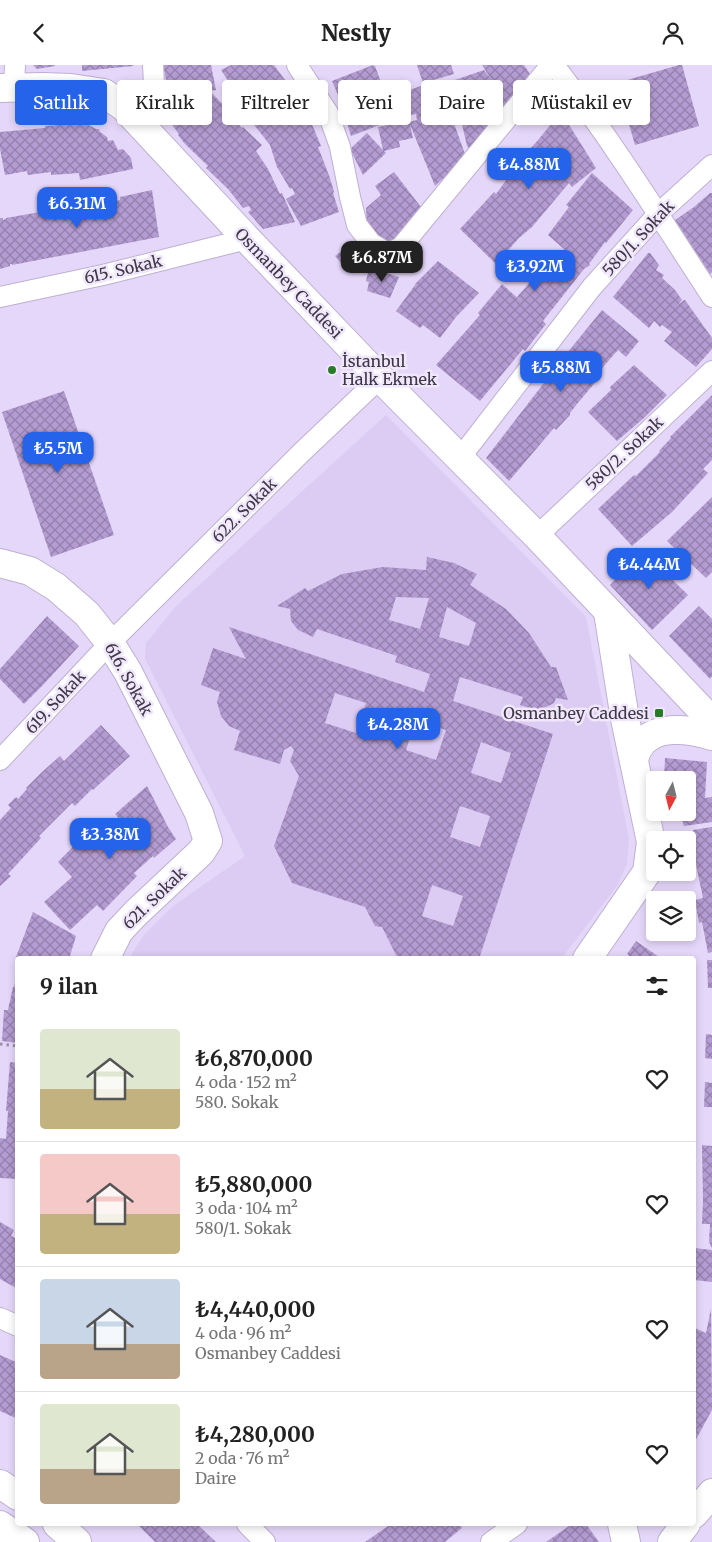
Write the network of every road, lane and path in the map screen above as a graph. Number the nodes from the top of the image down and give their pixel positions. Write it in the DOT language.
graph roads {
  1 [pos="152,65"];
  2 [pos="297,65"];
  3 [pos="553,65"];
  4 [pos="10,80"];
  5 [pos="154,80"];
  6 [pos="117,102"];
  7 [pos="141,125"];
  8 [pos="712,165"];
  9 [pos="658,214"];
  10 [pos="247,239"];
  11 [pos="0,297"];
  12 [pos="712,297"];
  13 [pos="712,371"];
  14 [pos="380,378"];
  15 [pos="460,459"];
  16 [pos="537,536"];
  17 [pos="0,563"];
  18 [pos="608,612"];
  19 [pos="110,643"];
  20 [pos="712,721"];
  21 [pos="712,736"];
  22 [pos="0,760"];
  23 [pos="634,760"];
  24 [pos="208,841"];
  25 [pos="106,956"];
  26 [pos="589,956"];
  27 [pos="0,1044"];
  28 [pos="15,1046"];
  29 [pos="0,1318"];
  30 [pos="15,1325"];
  31 [pos="0,1484"];
  32 [pos="712,1493"];
  33 [pos="15,1494"];
  34 [pos="696,1513"];
  35 [pos="0,1525"];
  36 [pos="59,1526"];
  37 [pos="249,1526"];
  38 [pos="514,1526"];
  39 [pos="622,1526"];
  40 [pos="684,1526"];
  41 [pos="25,1542"];
  42 [pos="77,1542"];
  43 [pos="265,1542"];
  44 [pos="491,1542"];
  45 [pos="626,1542"];
  46 [pos="672,1542"];
  1 -- 5 [label="street"];
  2 -- 3 [label="street"];
  3 -- 9 [label="street"];
  4 -- 6 [label="main road, Osmanbey Caddesi"];
  7 -- 10 [label="main road, Osmanbey Caddesi"];
  8 -- 9 [label="street, 580/1. Sokak"];
  9 -- 12 [label="street"];
  9 -- 15 [label="street, 580/1. Sokak"];
  10 -- 11 [label="street, 615. Sokak"];
  10 -- 14 [label="main road, Osmanbey Caddesi"];
  13 -- 16 [label="street, 580/2. Sokak"];
  14 -- 15 [label="main road, Osmanbey Caddesi"];
  14 -- 19 [label="street, 622. Sokak"];
  15 -- 16 [label="main road, Osmanbey Caddesi"];
  16 -- 18 [label="main road, Osmanbey Caddesi"];
  17 -- 19 [label="main road, 616. Sokak"];
  18 -- 20 [label="main road, Osmanbey Caddesi"];
  18 -- 23 [label="main road"];
  19 -- 22 [label="street, 619. Sokak"];
  19 -- 24 [label="main road, 616. Sokak"];
  21 -- 23 [label="main road"];
  23 -- 26 [label="main road"];
  24 -- 25 [label="main road, 621. Sokak"];
  27 -- 28 [label="path"];
  29 -- 30 [label="street"];
  31 -- 33 [label="main road"];
  32 -- 34 [label="main road"];
  35 -- 41 [label="main road"];
  36 -- 42 [label="main road"];
  37 -- 43 [label="street"];
  38 -- 44 [label="street"];
  39 -- 45 [label="main road"];
  40 -- 46 [label="main road"];
}
